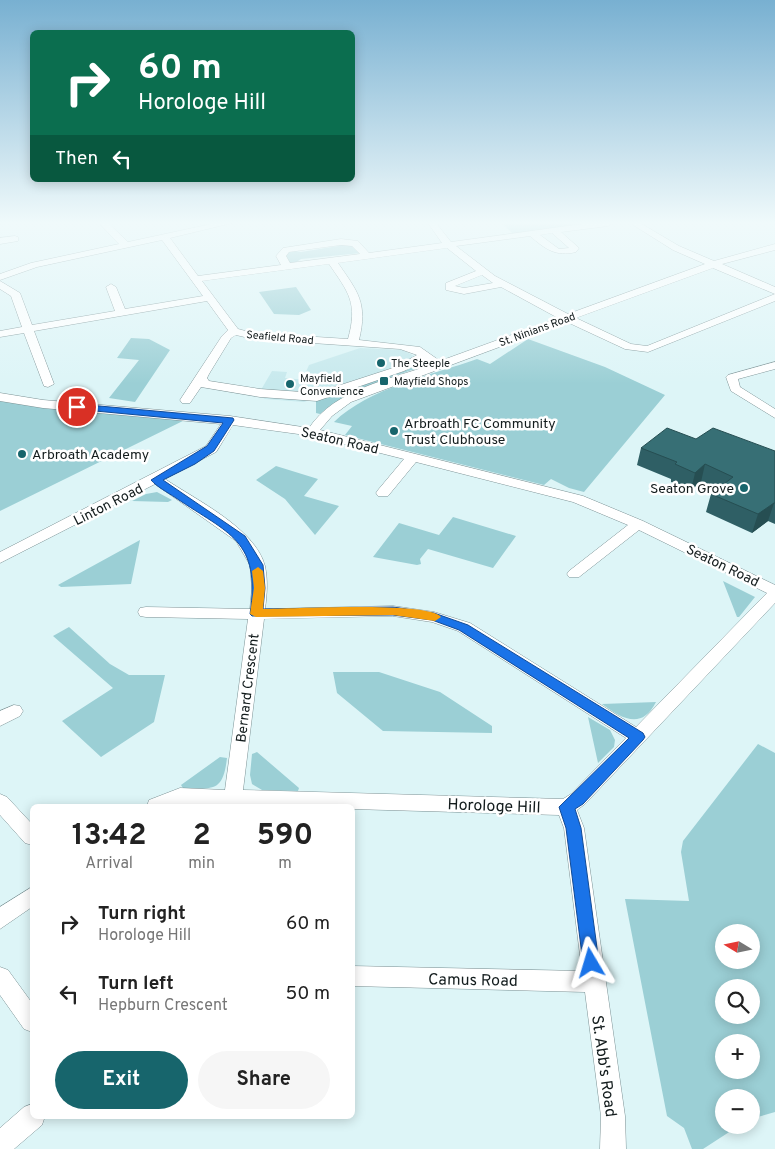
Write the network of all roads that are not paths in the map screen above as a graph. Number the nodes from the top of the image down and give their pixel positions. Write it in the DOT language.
graph roads {
  1 [pos="213,277"];
  2 [pos="342,277"];
  3 [pos="469,277"];
  4 [pos="490,277"];
  5 [pos="681,277"];
  6 [pos="744,277"];
  7 [pos="196,279"];
  8 [pos="502,284"];
  9 [pos="111,287"];
  10 [pos="3,288"];
  11 [pos="775,290"];
  12 [pos="775,297"];
  13 [pos="208,298"];
  14 [pos="120,313"];
  15 [pos="568,318"];
  16 [pos="29,329"];
  17 [pos="234,331"];
  18 [pos="0,334"];
  19 [pos="353,342"];
  20 [pos="425,355"];
  21 [pos="775,364"];
  22 [pos="438,365"];
  23 [pos="201,378"];
  24 [pos="48,384"];
  25 [pos="0,397"];
  26 [pos="186,400"];
  27 [pos="775,414"];
  28 [pos="230,420"];
  29 [pos="312,432"];
  30 [pos="413,457"];
  31 [pos="156,480"];
  32 [pos="383,493"];
  33 [pos="638,524"];
  34 [pos="0,558"];
  35 [pos="574,574"];
  36 [pos="775,593"];
  37 [pos="146,612"];
  38 [pos="256,614"];
  39 [pos="638,737"];
  40 [pos="233,797"];
  41 [pos="0,802"];
  42 [pos="161,804"];
  43 [pos="566,807"];
  44 [pos="30,835"];
  45 [pos="30,897"];
  46 [pos="0,919"];
  47 [pos="355,976"];
  48 [pos="0,977"];
  49 [pos="593,982"];
  50 [pos="30,1018"];
  51 [pos="30,1119"];
  52 [pos="0,1145"];
  53 [pos="613,1149"];
  1 -- 7 [label="street"];
  2 -- 19 [label="street"];
  3 -- 8 [label="street"];
  4 -- 8 [label="street"];
  5 -- 15 [label="street, St. Ninians Road"];
  6 -- 11 [label="street"];
  7 -- 13 [label="street, Seafield Road"];
  8 -- 15 [label="street"];
  9 -- 14 [label="street"];
  10 -- 16 [label="street"];
  12 -- 15 [label="street"];
  13 -- 14 [label="street"];
  13 -- 17 [label="street, Seafield Road"];
  14 -- 16 [label="street"];
  15 -- 22 [label="street, St. Ninians Road"];
  16 -- 18 [label="street"];
  16 -- 24 [label="street"];
  17 -- 19 [label="street, Seafield Road"];
  17 -- 23 [label="street"];
  19 -- 20 [label="street, Seafield Road"];
  20 -- 22 [label="street, Seafield Road"];
  20 -- 23 [label="street"];
  21 -- 27 [label="street"];
  22 -- 29 [label="street, St. Ninians Road"];
  23 -- 26 [label="street"];
  25 -- 28 [label="street, Seaton Road"];
  28 -- 29 [label="street, Seaton Road"];
  28 -- 31 [label="street, Linton Road"];
  29 -- 30 [label="street, Seaton Road"];
  30 -- 32 [label="street"];
  30 -- 33 [label="street, Seaton Road"];
  31 -- 34 [label="street, Linton Road"];
  31 -- 38 [label="street, Bernard Crescent"];
  33 -- 35 [label="street"];
  33 -- 36 [label="street, Seaton Road"];
  36 -- 39 [label="street"];
  37 -- 38 [label="street"];
  38 -- 39 [label="street"];
  38 -- 40 [label="street, Bernard Crescent"];
  39 -- 43 [label="street"];
  40 -- 42 [label="street, Horologe Hill"];
  40 -- 43 [label="street, Horologe Hill"];
  41 -- 44 [label="street"];
  43 -- 49 [label="street, St. Abb's Road"];
  45 -- 46 [label="street"];
  47 -- 49 [label="street, Camus Road"];
  48 -- 50 [label="street"];
  49 -- 53 [label="street, St. Abb's Road"];
  51 -- 52 [label="street"];
}
